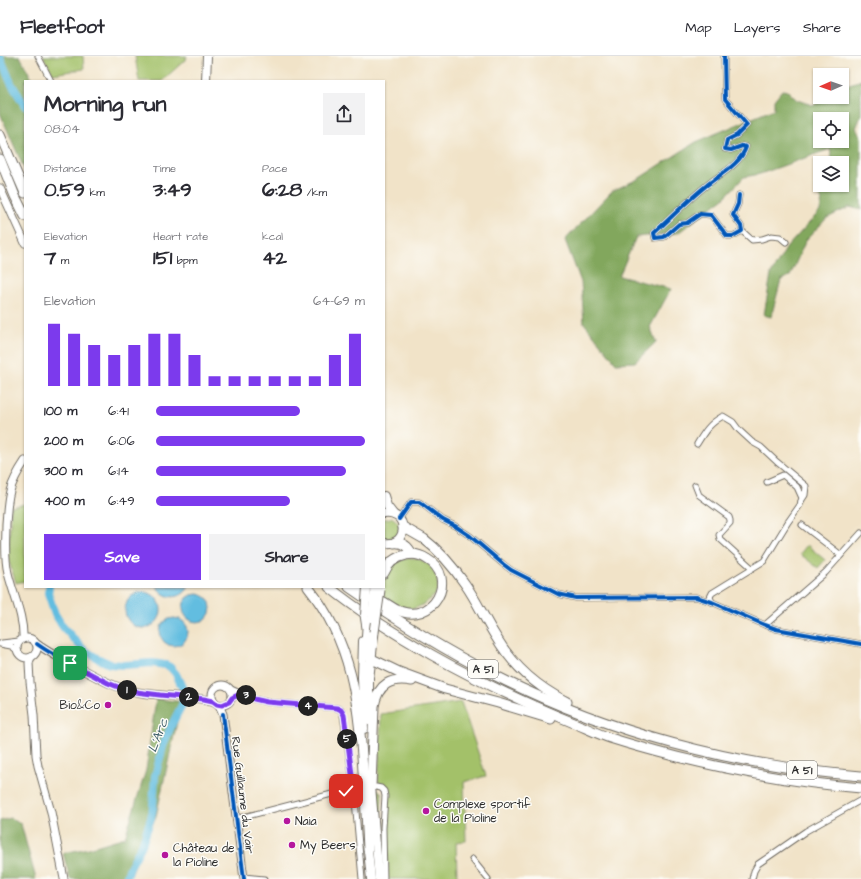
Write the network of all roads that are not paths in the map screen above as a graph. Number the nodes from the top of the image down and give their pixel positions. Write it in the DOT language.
graph roads {
  1 [pos="38,56"];
  2 [pos="207,56"];
  3 [pos="210,56"];
  4 [pos="724,56"];
  5 [pos="50,80"];
  6 [pos="206,80"];
  7 [pos="210,80"];
  8 [pos="0,135"];
  9 [pos="0,159"];
  10 [pos="0,188"];
  11 [pos="24,191"];
  12 [pos="739,195"];
  13 [pos="24,214"];
  14 [pos="742,231"];
  15 [pos="24,240"];
  16 [pos="786,242"];
  17 [pos="697,444"];
  18 [pos="24,463"];
  19 [pos="767,482"];
  20 [pos="695,486"];
  21 [pos="385,499"];
  22 [pos="801,502"];
  23 [pos="385,514"];
  24 [pos="399,520"];
  25 [pos="802,525"];
  26 [pos="861,533"];
  27 [pos="388,544"];
  28 [pos="412,554"];
  29 [pos="841,555"];
  30 [pos="752,568"];
  31 [pos="385,571"];
  32 [pos="309,588"];
  33 [pos="330,588"];
  34 [pos="350,588"];
  35 [pos="362,588"];
  36 [pos="367,588"];
  37 [pos="378,588"];
  38 [pos="712,602"];
  39 [pos="365,615"];
  40 [pos="765,626"];
  41 [pos="369,629"];
  42 [pos="24,639"];
  43 [pos="0,643"];
  44 [pos="37,644"];
  45 [pos="861,644"];
  46 [pos="49,652"];
  47 [pos="20,654"];
  48 [pos="34,655"];
  49 [pos="370,657"];
  50 [pos="369,675"];
  51 [pos="30,682"];
  52 [pos="231,689"];
  53 [pos="445,689"];
  54 [pos="212,692"];
  55 [pos="244,694"];
  56 [pos="199,698"];
  57 [pos="223,702"];
  58 [pos="628,730"];
  59 [pos="603,736"];
  60 [pos="861,776"];
  61 [pos="374,786"];
  62 [pos="357,788"];
  63 [pos="861,788"];
  64 [pos="861,800"];
  65 [pos="236,819"];
  66 [pos="368,850"];
  67 [pos="472,859"];
  68 [pos="244,878"];
  69 [pos="64,879"];
  70 [pos="264,879"];
  71 [pos="362,879"];
  72 [pos="371,879"];
  73 [pos="379,879"];
  74 [pos="384,879"];
  75 [pos="488,879"];
  76 [pos="752,879"];
  1 -- 5 [label="street"];
  2 -- 6 [label="main road"];
  3 -- 7 [label="main road"];
  4 -- 14 [label="street"];
  8 -- 11 [label="highway"];
  9 -- 13 [label="highway"];
  10 -- 15 [label="main road"];
  12 -- 14 [label="street"];
  14 -- 16 [label="street"];
  17 -- 22 [label="street"];
  18 -- 42 [label="main road"];
  19 -- 22 [label="street"];
  20 -- 30 [label="street"];
  21 -- 24 [label="main road"];
  22 -- 30 [label="street"];
  23 -- 24 [label="main road"];
  24 -- 27 [label="main road"];
  24 -- 38 [label="street"];
  24 -- 58 [label="highway"];
  25 -- 29 [label="street"];
  26 -- 29 [label="street"];
  27 -- 28 [label="highway"];
  28 -- 31 [label="highway"];
  28 -- 35 [label="highway"];
  29 -- 40 [label="street"];
  30 -- 38 [label="street"];
  32 -- 66 [label="highway"];
  33 -- 59 [label="highway, A 51"];
  34 -- 58 [label="highway, A 51"];
  36 -- 39 [label="main road, bridge"];
  37 -- 41 [label="highway, bridge"];
  38 -- 40 [label="street"];
  39 -- 41 [label="highway"];
  40 -- 45 [label="street"];
  41 -- 49 [label="highway"];
  41 -- 66 [label="main road"];
  42 -- 43 [label="street"];
  42 -- 44 [label="main road"];
  42 -- 47 [label="main road"];
  43 -- 47 [label="street"];
  44 -- 46 [label="main road"];
  44 -- 48 [label="main road"];
  46 -- 48 [label="main road"];
  46 -- 56 [label="main road"];
  47 -- 48 [label="main road"];
  47 -- 51 [label="main road"];
  48 -- 51 [label="main road"];
  49 -- 50 [label="highway"];
  49 -- 53 [label="highway"];
  50 -- 61 [label="main road"];
  51 -- 69 [label="main road"];
  52 -- 54 [label="main road"];
  52 -- 55 [label="street"];
  52 -- 57 [label="main road"];
  53 -- 59 [label="highway"];
  53 -- 61 [label="highway"];
  54 -- 56 [label="main road"];
  54 -- 57 [label="main road"];
  55 -- 57 [label="street"];
  55 -- 62 [label="street"];
  56 -- 57 [label="main road"];
  57 -- 65 [label="main road, Rue Guillaume du Vair"];
  58 -- 60 [label="highway, A 51"];
  59 -- 63 [label="highway, A 51"];
  61 -- 73 [label="main road"];
  61 -- 74 [label="street"];
  62 -- 65 [label="street"];
  62 -- 71 [label="street"];
  64 -- 76 [label="street"];
  65 -- 68 [label="main road, Rue Guillaume du Vair"];
  66 -- 72 [label="main road"];
  67 -- 75 [label="street"];
  68 -- 70 [label="street"];
}
